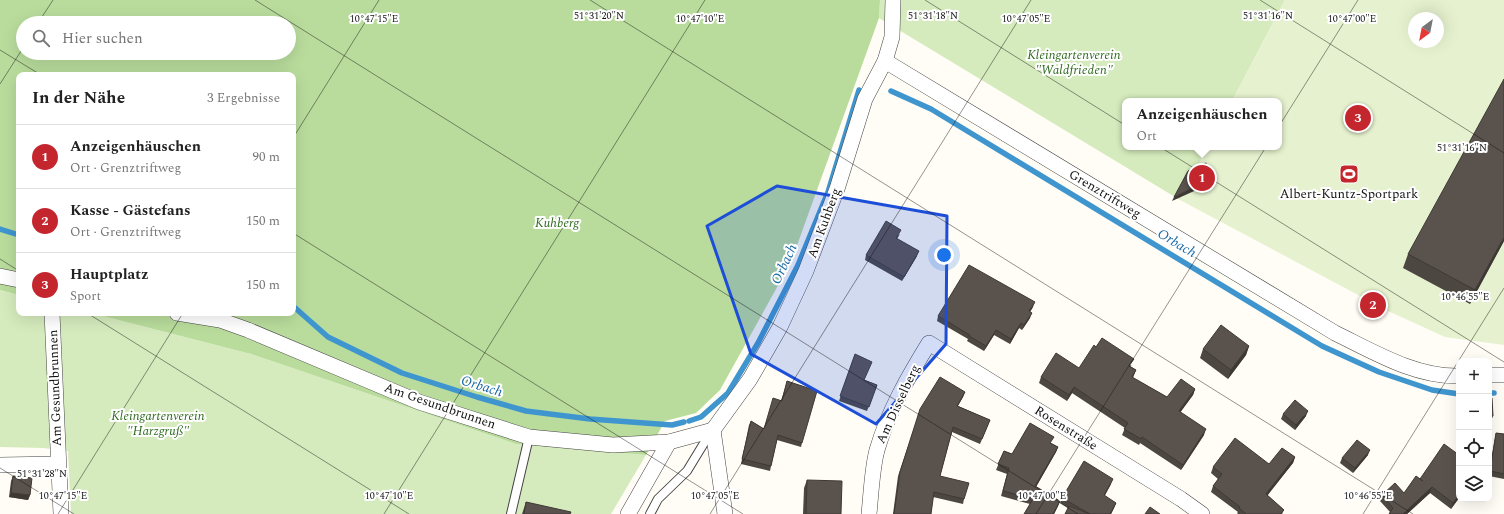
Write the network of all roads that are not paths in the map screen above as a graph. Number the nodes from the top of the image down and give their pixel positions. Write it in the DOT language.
graph roads {
  1 [pos="893,0"];
  2 [pos="885,61"];
  3 [pos="0,276"];
  4 [pos="16,279"];
  5 [pos="52,316"];
  6 [pos="195,316"];
  7 [pos="929,343"];
  8 [pos="1492,375"];
  9 [pos="1504,375"];
  10 [pos="1456,376"];
  11 [pos="713,430"];
  12 [pos="529,436"];
  13 [pos="669,442"];
  14 [pos="58,464"];
  15 [pos="0,465"];
  16 [pos="61,514"];
  17 [pos="511,514"];
  18 [pos="628,514"];
  19 [pos="650,514"];
  20 [pos="724,514"];
  21 [pos="869,514"];
  22 [pos="1202,514"];
  1 -- 2 [label="street, Am Kuhberg"];
  2 -- 10 [label="street, Grenztriftweg"];
  2 -- 11 [label="street, Am Kuhberg"];
  3 -- 4 [label="street"];
  5 -- 14 [label="street, Am Gesundbrunnen"];
  6 -- 12 [label="street, Am Gesundbrunnen"];
  7 -- 21 [label="street, Am Disselberg"];
  7 -- 22 [label="street, Rosenstraße"];
  8 -- 9 [label="street"];
  11 -- 13 [label="street, Am Gesundbrunnen"];
  11 -- 19 [label="lane"];
  11 -- 20 [label="street"];
  12 -- 13 [label="street, Am Gesundbrunnen"];
  12 -- 17 [label="lane"];
  13 -- 18 [label="street"];
  14 -- 15 [label="street, Am Gesundbrunnen"];
  14 -- 16 [label="street, Am Gesundbrunnen"];
}
